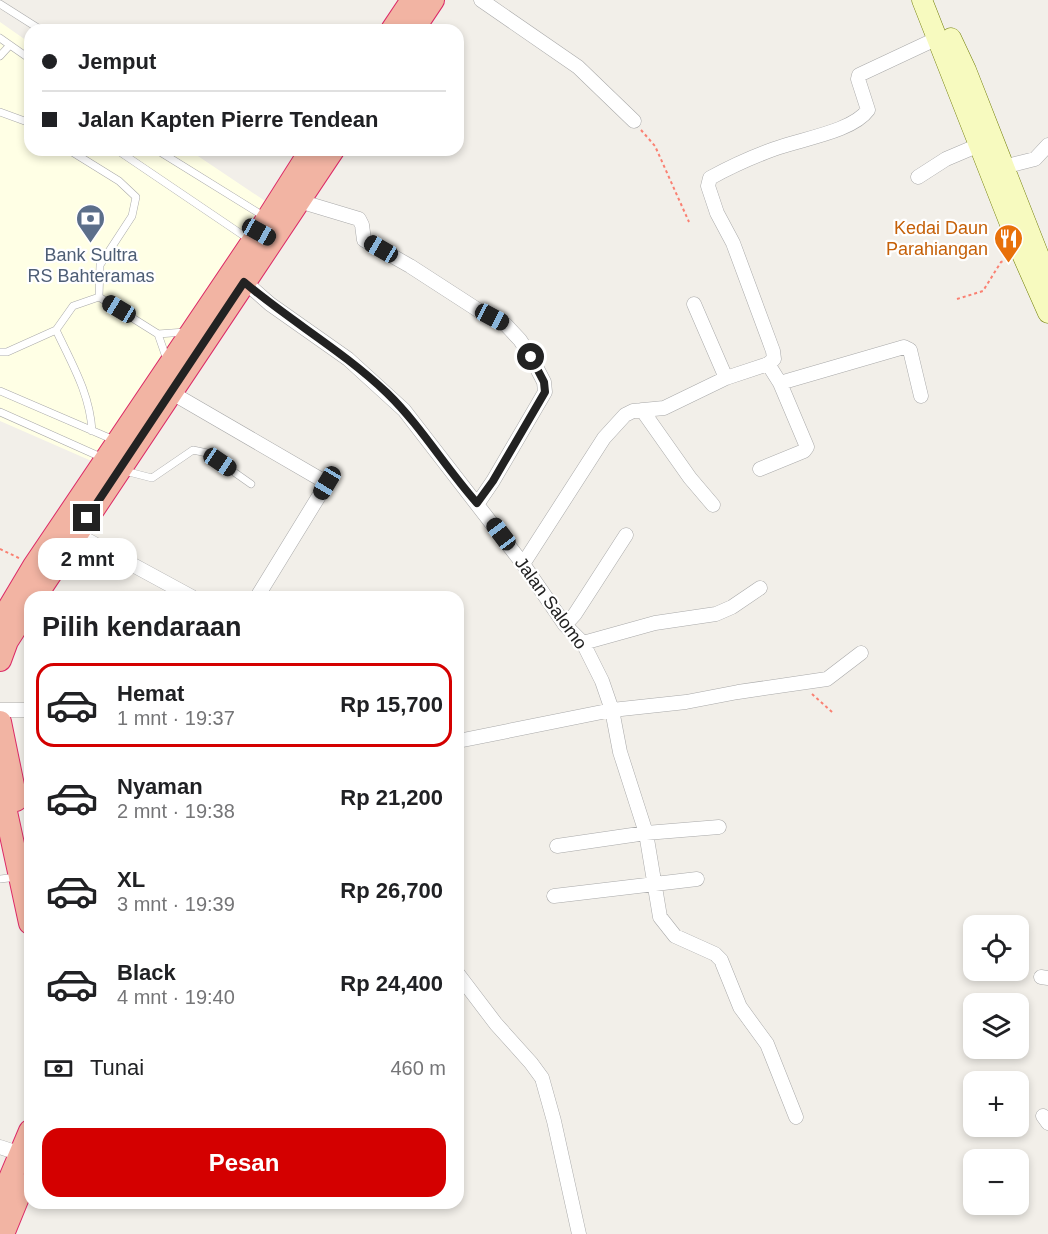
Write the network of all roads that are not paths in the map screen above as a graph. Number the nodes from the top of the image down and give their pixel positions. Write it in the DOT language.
graph roads {
  1 [pos="412,0"];
  2 [pos="433,0"];
  3 [pos="481,0"];
  4 [pos="922,0"];
  5 [pos="935,0"];
  6 [pos="0,4"];
  7 [pos="32,24"];
  8 [pos="396,24"];
  9 [pos="417,24"];
  10 [pos="0,38"];
  11 [pos="938,38"];
  12 [pos="10,45"];
  13 [pos="24,55"];
  14 [pos="0,56"];
  15 [pos="0,112"];
  16 [pos="975,113"];
  17 [pos="24,121"];
  18 [pos="634,121"];
  19 [pos="979,145"];
  20 [pos="1048,145"];
  21 [pos="79,156"];
  22 [pos="128,156"];
  23 [pos="165,156"];
  24 [pos="307,156"];
  25 [pos="329,156"];
  26 [pos="1003,167"];
  27 [pos="918,177"];
  28 [pos="299,201"];
  29 [pos="263,233"];
  30 [pos="1048,279"];
  31 [pos="244,282"];
  32 [pos="99,297"];
  33 [pos="694,304"];
  34 [pos="1048,313"];
  35 [pos="56,330"];
  36 [pos="190,332"];
  37 [pos="158,334"];
  38 [pos="0,352"];
  39 [pos="168,364"];
  40 [pos="768,364"];
  41 [pos="726,378"];
  42 [pos="780,383"];
  43 [pos="0,391"];
  44 [pos="172,393"];
  45 [pos="921,396"];
  46 [pos="642,411"];
  47 [pos="0,412"];
  48 [pos="92,431"];
  49 [pos="116,455"];
  50 [pos="760,469"];
  51 [pos="251,484"];
  52 [pos="477,503"];
  53 [pos="713,505"];
  54 [pos="76,534"];
  55 [pos="626,535"];
  56 [pos="524,564"];
  57 [pos="760,588"];
  58 [pos="39,591"];
  59 [pos="181,591"];
  60 [pos="261,591"];
  61 [pos="24,614"];
  62 [pos="0,623"];
  63 [pos="565,625"];
  64 [pos="583,643"];
  65 [pos="861,653"];
  66 [pos="0,660"];
  67 [pos="0,710"];
  68 [pos="24,710"];
  69 [pos="612,710"];
  70 [pos="0,722"];
  71 [pos="464,740"];
  72 [pos="1,798"];
  73 [pos="719,827"];
  74 [pos="646,833"];
  75 [pos="557,846"];
  76 [pos="18,861"];
  77 [pos="697,879"];
  78 [pos="653,885"];
  79 [pos="24,892"];
  80 [pos="554,896"];
  81 [pos="464,982"];
  82 [pos="796,1117"];
  83 [pos="24,1143"];
  84 [pos="17,1156"];
  85 [pos="0,1202"];
  86 [pos="3,1234"];
  87 [pos="579,1234"];
  1 -- 8 [label="highway"];
  2 -- 9 [label="highway"];
  3 -- 18 [label="street"];
  4 -- 11 [label="main road"];
  5 -- 16 [label="main road"];
  6 -- 7 [label="lane"];
  10 -- 12 [label="lane"];
  11 -- 16 [label="main road"];
  11 -- 40 [label="street"];
  12 -- 13 [label="lane"];
  12 -- 14 [label="lane"];
  15 -- 17 [label="lane"];
  16 -- 19 [label="main road"];
  16 -- 26 [label="main road"];
  19 -- 27 [label="street"];
  19 -- 34 [label="main road"];
  20 -- 26 [label="street"];
  21 -- 32 [label="lane"];
  22 -- 29 [label="lane"];
  23 -- 29 [label="lane"];
  24 -- 29 [label="highway"];
  25 -- 28 [label="highway"];
  26 -- 30 [label="main road"];
  28 -- 29 [label="highway"];
  28 -- 52 [label="street"];
  29 -- 31 [label="highway"];
  29 -- 36 [label="highway"];
  31 -- 44 [label="highway"];
  31 -- 52 [label="street, Jalan Salomo"];
  32 -- 35 [label="lane"];
  32 -- 37 [label="lane"];
  33 -- 41 [label="street"];
  35 -- 38 [label="lane"];
  35 -- 48 [label="lane"];
  36 -- 37 [label="lane"];
  36 -- 39 [label="highway"];
  37 -- 39 [label="lane"];
  39 -- 49 [label="highway"];
  40 -- 41 [label="street"];
  40 -- 42 [label="street"];
  41 -- 46 [label="street"];
  42 -- 45 [label="street"];
  42 -- 50 [label="street"];
  43 -- 48 [label="lane"];
  44 -- 49 [label="highway"];
  44 -- 60 [label="street"];
  46 -- 53 [label="street"];
  46 -- 56 [label="street"];
  47 -- 49 [label="lane"];
  48 -- 49 [label="lane"];
  49 -- 51 [label="lane"];
  49 -- 54 [label="highway"];
  49 -- 62 [label="highway"];
  52 -- 56 [label="street, Jalan Salomo"];
  54 -- 58 [label="highway"];
  54 -- 59 [label="street"];
  55 -- 63 [label="street"];
  56 -- 63 [label="street, Jalan Salomo"];
  57 -- 64 [label="street"];
  61 -- 66 [label="highway"];
  63 -- 64 [label="street, Jalan Salomo"];
  64 -- 69 [label="street, Jalan Salomo"];
  65 -- 69 [label="street"];
  67 -- 68 [label="street"];
  69 -- 71 [label="street"];
  69 -- 74 [label="street, Jalan Salomo"];
  70 -- 76 [label="highway"];
  72 -- 76 [label="highway"];
  73 -- 74 [label="street"];
  74 -- 75 [label="street"];
  74 -- 78 [label="street, Jalan Salomo"];
  76 -- 79 [label="highway"];
  77 -- 78 [label="street"];
  78 -- 80 [label="street"];
  78 -- 82 [label="street, Jalan Salomo"];
  81 -- 87 [label="street"];
  83 -- 84 [label="highway"];
  84 -- 85 [label="highway"];
  84 -- 86 [label="highway"];
}
